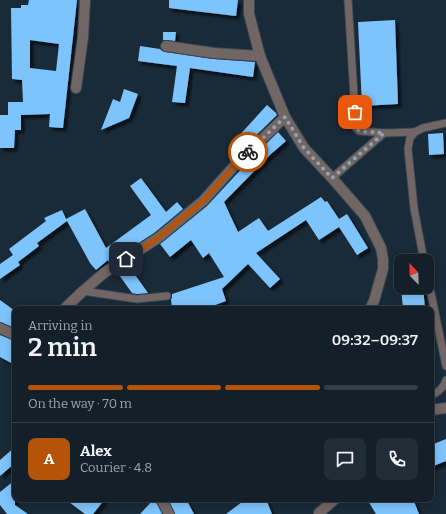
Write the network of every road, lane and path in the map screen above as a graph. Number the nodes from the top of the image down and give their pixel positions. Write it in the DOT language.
graph roads {
  1 [pos="85,0"];
  2 [pos="249,0"];
  3 [pos="348,0"];
  4 [pos="166,46"];
  5 [pos="260,56"];
  6 [pos="76,88"];
  7 [pos="285,117"];
  8 [pos="446,123"];
  9 [pos="415,132"];
  10 [pos="384,133"];
  11 [pos="332,178"];
  12 [pos="423,254"];
  13 [pos="83,290"];
  14 [pos="431,294"];
  15 [pos="167,296"];
  16 [pos="67,306"];
  17 [pos="372,306"];
  18 [pos="434,306"];
  19 [pos="434,308"];
  20 [pos="0,328"];
  21 [pos="12,334"];
  22 [pos="446,366"];
  23 [pos="446,380"];
  24 [pos="434,394"];
  25 [pos="446,408"];
  26 [pos="434,410"];
  27 [pos="163,502"];
  28 [pos="332,502"];
  29 [pos="169,514"];
  30 [pos="319,514"];
  1 -- 6 [label="street"];
  2 -- 5 [label="street"];
  3 -- 10 [label="lane"];
  4 -- 5 [label="street"];
  5 -- 7 [label="street"];
  7 -- 11 [label="street"];
  7 -- 13 [label="street"];
  8 -- 9 [label="lane"];
  9 -- 10 [label="lane"];
  9 -- 12 [label="lane"];
  10 -- 11 [label="lane"];
  11 -- 17 [label="street"];
  13 -- 15 [label="lane"];
  13 -- 16 [label="street"];
  14 -- 18 [label="lane"];
  19 -- 22 [label="lane"];
  20 -- 21 [label="street"];
  23 -- 24 [label="lane"];
  25 -- 26 [label="street"];
  27 -- 29 [label="street"];
  28 -- 30 [label="street"];
}
